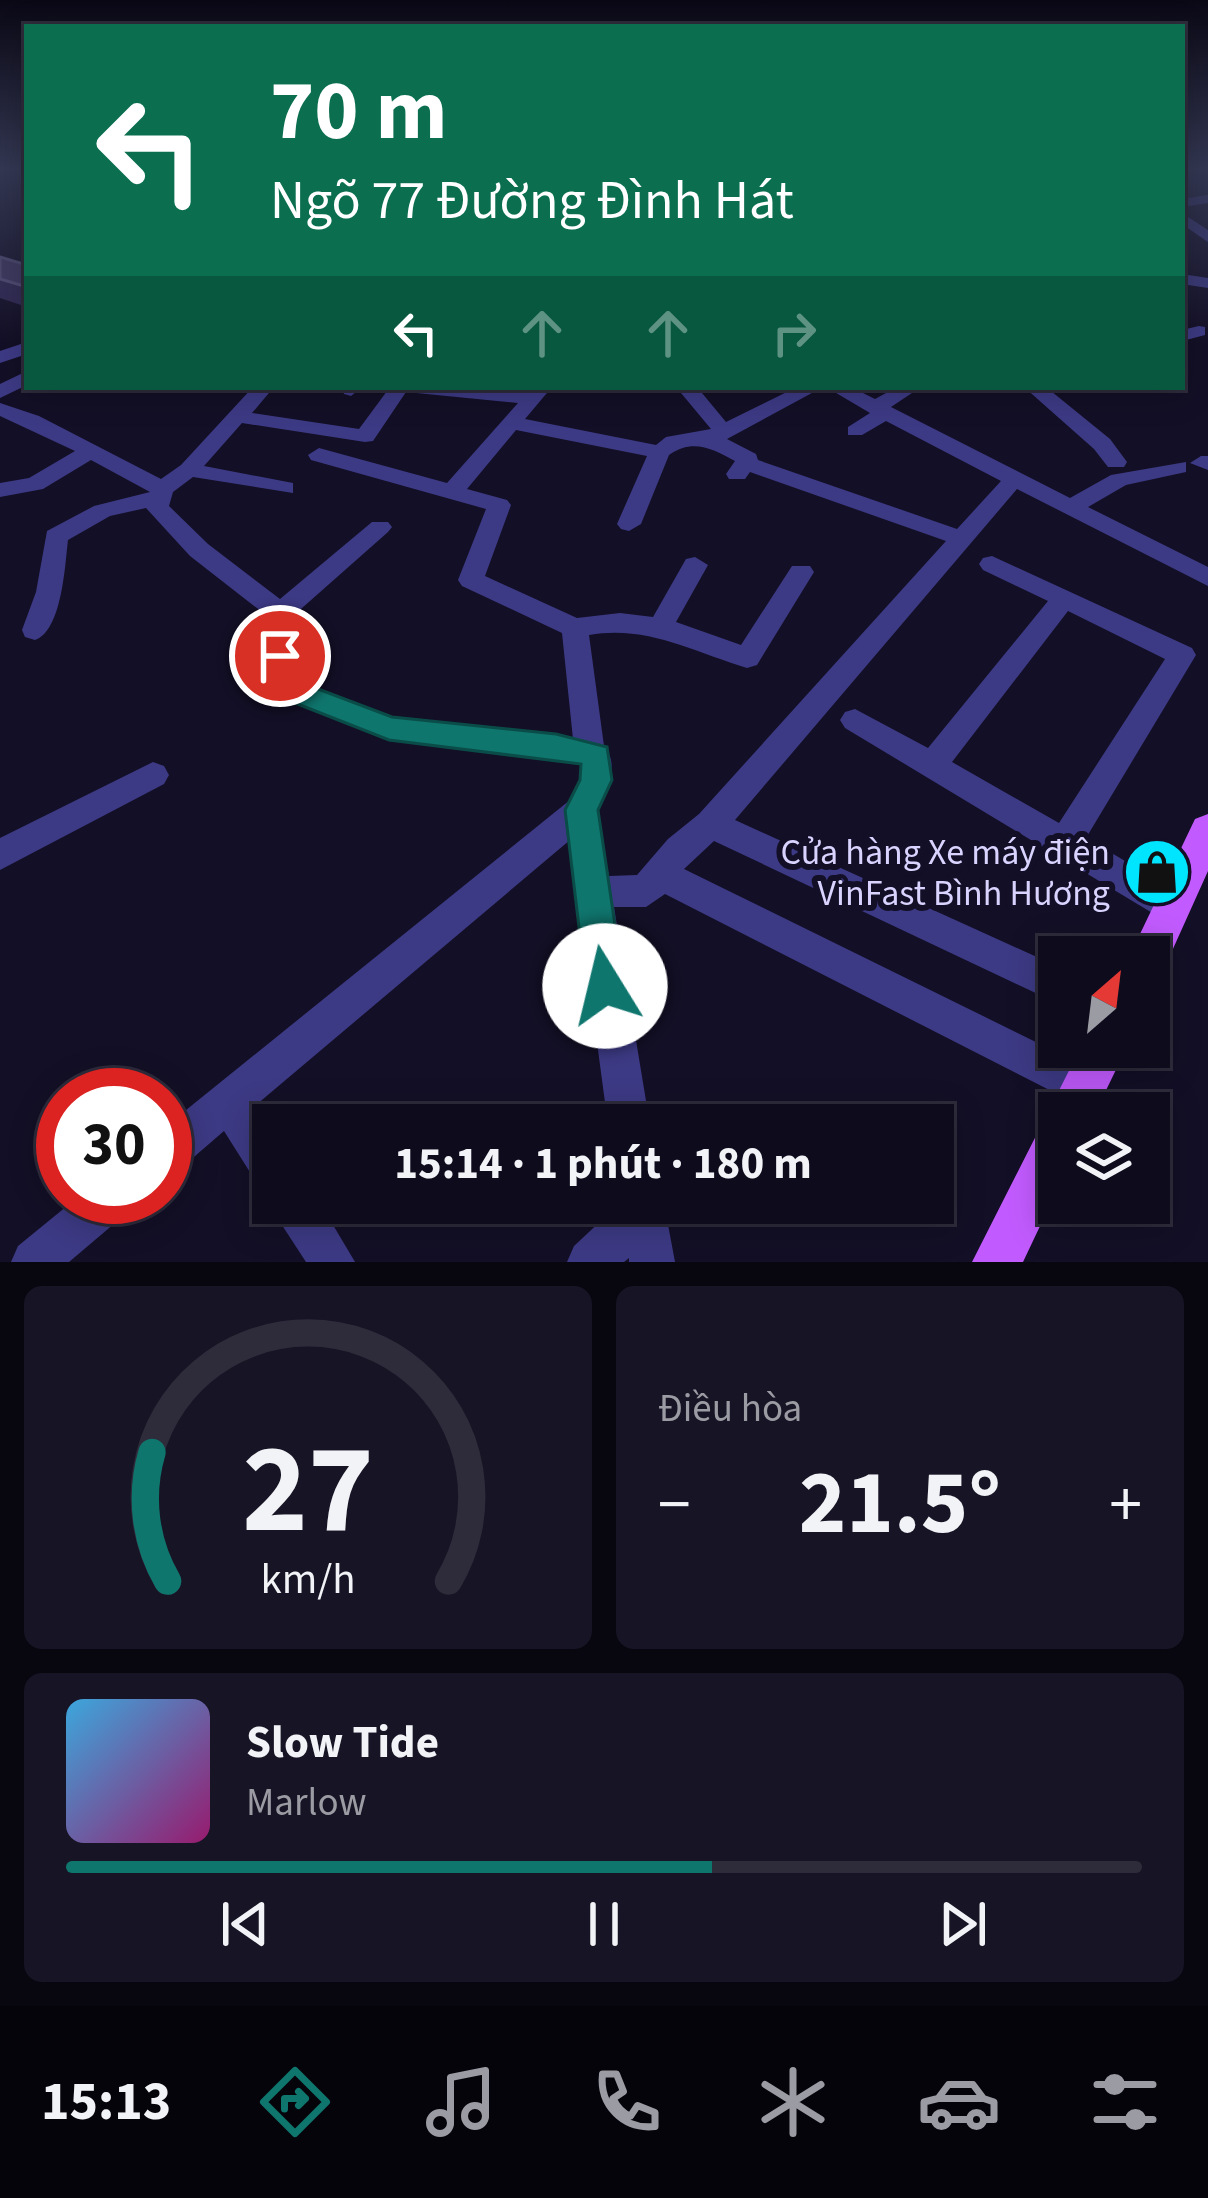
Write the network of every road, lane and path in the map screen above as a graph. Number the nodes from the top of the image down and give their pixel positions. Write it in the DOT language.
graph roads {
  1 [pos="261,390"];
  2 [pos="398,390"];
  3 [pos="474,390"];
  4 [pos="688,390"];
  5 [pos="807,390"];
  6 [pos="842,390"];
  7 [pos="907,390"];
  8 [pos="1038,390"];
  9 [pos="538,393"];
  10 [pos="0,409"];
  11 [pos="881,410"];
  12 [pos="234,416"];
  13 [pos="513,423"];
  14 [pos="855,430"];
  15 [pos="720,435"];
  16 [pos="88,452"];
  17 [pos="661,452"];
  18 [pos="320,454"];
  19 [pos="1116,462"];
  20 [pos="1196,464"];
  21 [pos="189,470"];
  22 [pos="1016,477"];
  23 [pos="285,488"];
  24 [pos="0,490"];
  25 [pos="160,493"];
  26 [pos="451,493"];
  27 [pos="1072,506"];
  28 [pos="629,524"];
  29 [pos="380,527"];
  30 [pos="960,538"];
  31 [pos="992,564"];
  32 [pos="695,565"];
  33 [pos="801,572"];
  34 [pos="1208,578"];
  35 [pos="1064,599"];
  36 [pos="280,613"];
  37 [pos="662,624"];
  38 [pos="575,628"];
  39 [pos="35,630"];
  40 [pos="855,719"];
  41 [pos="590,753"];
  42 [pos="932,765"];
  43 [pos="153,775"];
  44 [pos="581,810"];
  45 [pos="711,824"];
  46 [pos="1208,830"];
  47 [pos="1065,843"];
  48 [pos="0,855"];
  49 [pos="659,874"];
  50 [pos="593,892"];
  51 [pos="1171,906"];
  52 [pos="1157,936"];
  53 [pos="1038,976"];
  54 [pos="1061,1092"];
  55 [pos="229,1102"];
  56 [pos="626,1104"];
  57 [pos="192,1132"];
  58 [pos="252,1138"];
  59 [pos="1038,1178"];
  60 [pos="80,1224"];
  61 [pos="308,1224"];
  62 [pos="628,1224"];
  63 [pos="646,1224"];
  64 [pos="34,1262"];
  65 [pos="332,1262"];
  66 [pos="590,1262"];
  67 [pos="652,1262"];
  68 [pos="997,1262"];
  1 -- 12 [label="street"];
  2 -- 12 [label="street"];
  3 -- 9 [label="street"];
  4 -- 15 [label="street"];
  5 -- 15 [label="street"];
  6 -- 11 [label="street"];
  7 -- 11 [label="street"];
  8 -- 19 [label="street"];
  9 -- 13 [label="street"];
  10 -- 16 [label="street"];
  11 -- 14 [label="street"];
  11 -- 22 [label="street"];
  12 -- 21 [label="street"];
  13 -- 17 [label="street"];
  13 -- 26 [label="street"];
  15 -- 17 [label="street"];
  15 -- 30 [label="street"];
  16 -- 24 [label="street"];
  16 -- 25 [label="street"];
  17 -- 28 [label="street"];
  18 -- 26 [label="street"];
  20 -- 27 [label="street"];
  21 -- 23 [label="street"];
  21 -- 25 [label="street"];
  22 -- 27 [label="street"];
  22 -- 30 [label="street"];
  25 -- 36 [label="street"];
  25 -- 39 [label="street"];
  26 -- 38 [label="street"];
  27 -- 34 [label="street"];
  29 -- 36 [label="street"];
  30 -- 45 [label="street"];
  31 -- 35 [label="street"];
  32 -- 37 [label="street"];
  33 -- 37 [label="street"];
  35 -- 42 [label="street"];
  35 -- 47 [label="street"];
  36 -- 41 [label="street"];
  37 -- 38 [label="street"];
  38 -- 41 [label="street"];
  40 -- 42 [label="street"];
  41 -- 44 [label="street"];
  42 -- 47 [label="street"];
  43 -- 48 [label="street"];
  44 -- 50 [label="street"];
  44 -- 55 [label="street"];
  45 -- 49 [label="street"];
  45 -- 53 [label="street"];
  46 -- 51 [label="main road"];
  47 -- 51 [label="street"];
  49 -- 50 [label="street"];
  49 -- 54 [label="street"];
  50 -- 56 [label="street"];
  51 -- 52 [label="main road"];
  55 -- 57 [label="street"];
  55 -- 58 [label="street"];
  59 -- 68 [label="main road"];
  60 -- 64 [label="street"];
  61 -- 65 [label="street"];
  62 -- 66 [label="street"];
  63 -- 67 [label="street"];
}
